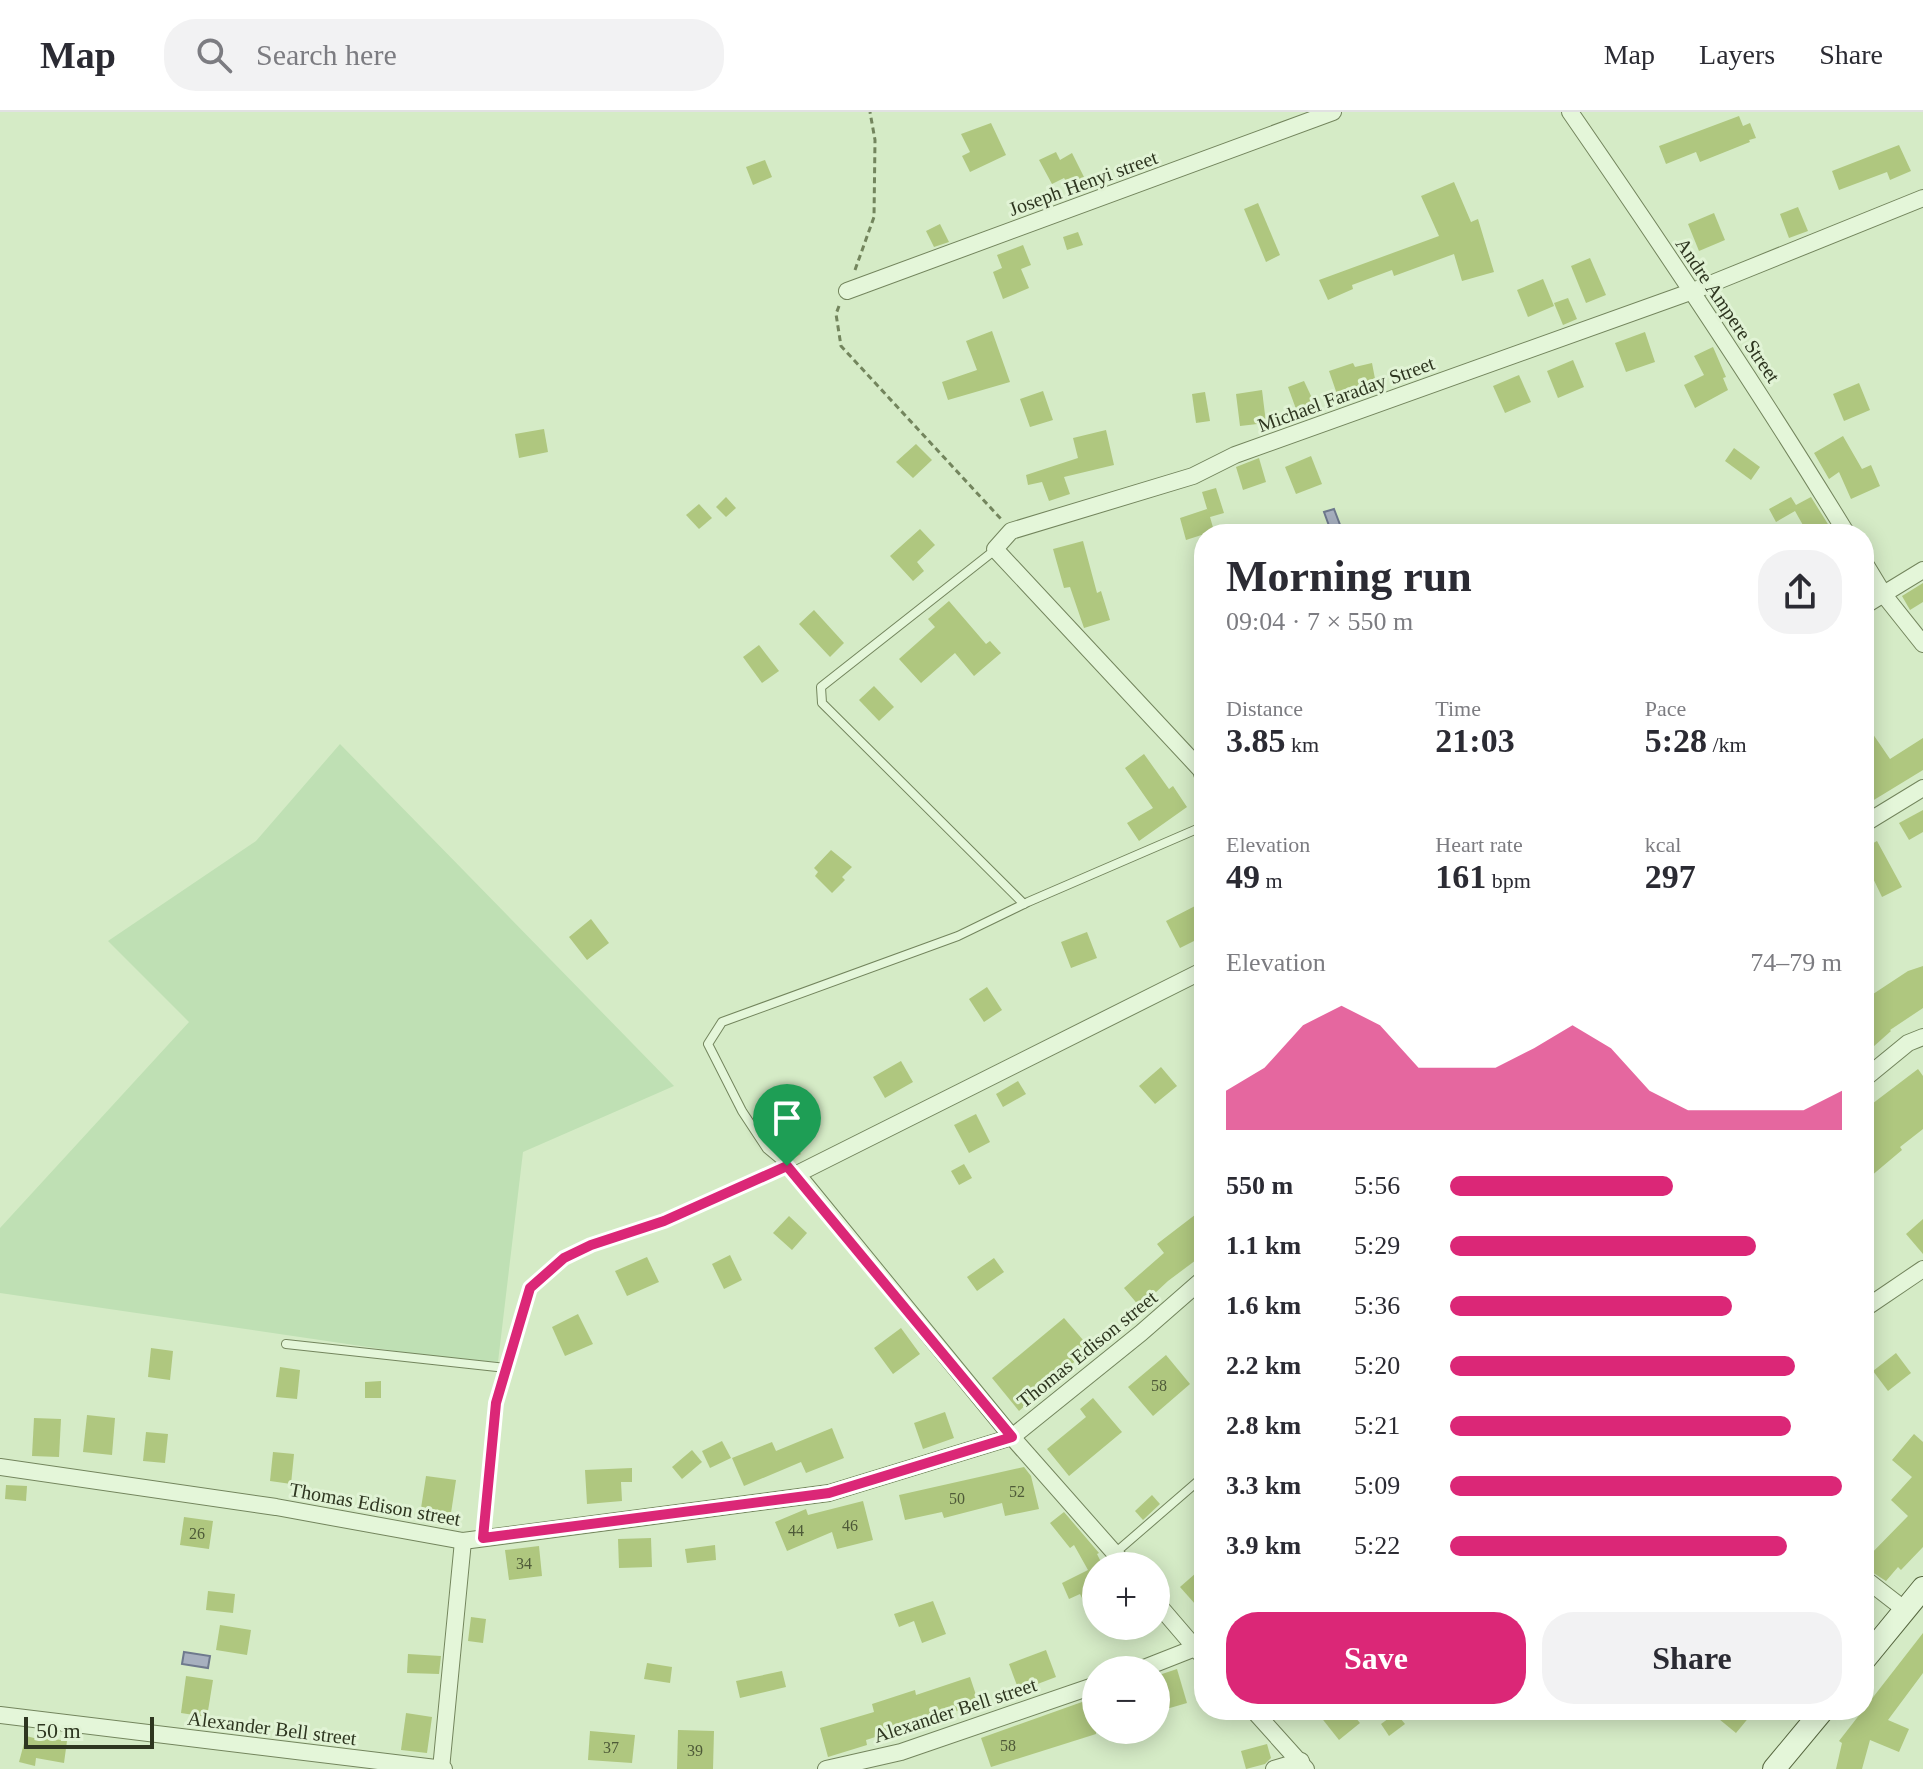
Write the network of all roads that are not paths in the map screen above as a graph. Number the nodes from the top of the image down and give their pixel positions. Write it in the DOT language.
graph roads {
  1 [pos="1333,112"];
  2 [pos="1570,112"];
  3 [pos="1923,198"];
  4 [pos="847,291"];
  5 [pos="1693,291"];
  6 [pos="1841,524"];
  7 [pos="995,549"];
  8 [pos="1923,570"];
  9 [pos="1874,578"];
  10 [pos="1884,595"];
  11 [pos="1874,600"];
  12 [pos="1923,644"];
  13 [pos="1194,762"];
  14 [pos="1923,788"];
  15 [pos="1874,818"];
  16 [pos="1194,830"];
  17 [pos="1024,904"];
  18 [pos="1194,975"];
  19 [pos="1923,1037"];
  20 [pos="1874,1071"];
  21 [pos="792,1170"];
  22 [pos="1923,1269"];
  23 [pos="1194,1286"];
  24 [pos="1874,1302"];
  25 [pos="286,1344"];
  26 [pos="506,1368"];
  27 [pos="1012,1437"];
  28 [pos="0,1467"];
  29 [pos="1194,1486"];
  30 [pos="483,1538"];
  31 [pos="463,1541"];
  32 [pos="1114,1552"];
  33 [pos="1129,1552"];
  34 [pos="1874,1586"];
  35 [pos="1923,1588"];
  36 [pos="1904,1609"];
  37 [pos="1170,1617"];
  38 [pos="1194,1642"];
  39 [pos="1874,1647"];
  40 [pos="1194,1651"];
  41 [pos="1170,1660"];
  42 [pos="1082,1690"];
  43 [pos="0,1715"];
  44 [pos="1262,1720"];
  45 [pos="1815,1720"];
  46 [pos="1304,1765"];
  47 [pos="442,1769"];
  48 [pos="826,1769"];
  49 [pos="1274,1769"];
  50 [pos="1774,1769"];
  1 -- 4 [label="street, Joseph Henyi street"];
  2 -- 5 [label="street, Andre Ampere Street"];
  3 -- 5 [label="street"];
  5 -- 6 [label="street, Andre Ampere Street"];
  5 -- 7 [label="street, Michael Faraday Street"];
  7 -- 13 [label="street"];
  7 -- 17 [label="lane"];
  8 -- 10 [label="street"];
  9 -- 10 [label="street"];
  10 -- 11 [label="street"];
  10 -- 12 [label="street"];
  14 -- 15 [label="street"];
  16 -- 17 [label="lane"];
  17 -- 21 [label="lane"];
  18 -- 21 [label="street"];
  19 -- 20 [label="street"];
  21 -- 26 [label="lane"];
  21 -- 27 [label="street"];
  22 -- 24 [label="street"];
  23 -- 27 [label="street, Thomas Edison street"];
  25 -- 26 [label="lane"];
  26 -- 30 [label="lane"];
  27 -- 30 [label="street, Thomas Edison street"];
  27 -- 32 [label="street"];
  28 -- 31 [label="street, Thomas Edison street"];
  29 -- 33 [label="lane"];
  30 -- 31 [label="street, Thomas Edison street"];
  31 -- 47 [label="street"];
  34 -- 36 [label="street"];
  35 -- 36 [label="main road"];
  36 -- 39 [label="main road"];
  37 -- 38 [label="street"];
  40 -- 41 [label="street"];
  42 -- 48 [label="street, Alexander Bell street"];
  43 -- 47 [label="street, Alexander Bell street"];
  44 -- 46 [label="street"];
  45 -- 50 [label="main road"];
  46 -- 49 [label="street"];
}
